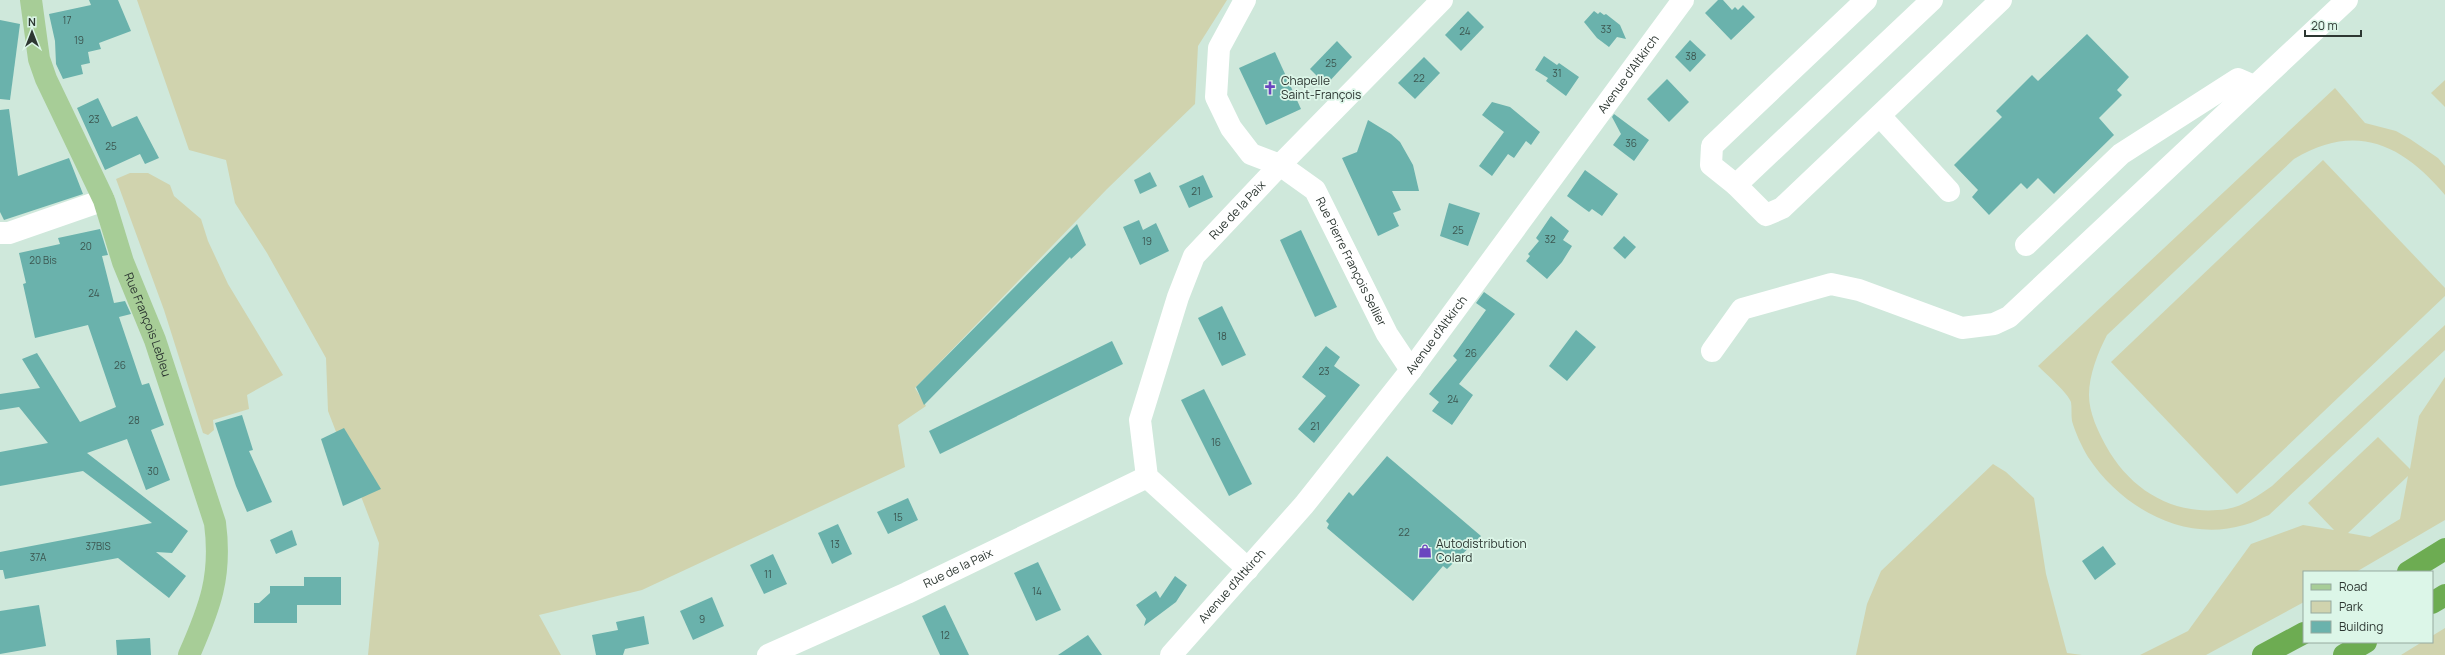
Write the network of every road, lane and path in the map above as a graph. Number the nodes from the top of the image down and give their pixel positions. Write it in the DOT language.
graph roads {
  1 [pos="31,0"];
  2 [pos="1245,0"];
  3 [pos="1442,0"];
  4 [pos="1683,0"];
  5 [pos="1866,0"];
  6 [pos="1932,0"];
  7 [pos="2001,0"];
  8 [pos="2347,0"];
  9 [pos="2254,86"];
  10 [pos="1880,116"];
  11 [pos="1280,165"];
  12 [pos="1736,185"];
  13 [pos="1949,191"];
  14 [pos="104,200"];
  15 [pos="0,232"];
  16 [pos="2026,245"];
  17 [pos="1712,351"];
  18 [pos="1410,370"];
  19 [pos="1147,477"];
  20 [pos="2445,549"];
  21 [pos="1248,569"];
  22 [pos="2410,571"];
  23 [pos="2445,595"];
  24 [pos="2433,602"];
  25 [pos="2303,634"];
  26 [pos="2364,643"];
  27 [pos="189,655"];
  28 [pos="768,655"];
  29 [pos="1172,655"];
  30 [pos="2263,655"];
  31 [pos="2344,655"];
  1 -- 14 [label="main road, Rue François Lebleu"];
  2 -- 11 [label="street, Rue Pierre François Sellier"];
  3 -- 11 [label="street, Rue de la Paix"];
  4 -- 18 [label="street, Avenue d'Altkirch"];
  5 -- 12 [label="street"];
  6 -- 12 [label="street"];
  7 -- 10 [label="street"];
  8 -- 9 [label="street"];
  9 -- 16 [label="street"];
  9 -- 17 [label="street"];
  10 -- 12 [label="street"];
  10 -- 13 [label="street"];
  11 -- 18 [label="street, Rue Pierre François Sellier"];
  11 -- 19 [label="street, Rue de la Paix"];
  14 -- 15 [label="street"];
  14 -- 27 [label="main road, Rue François Lebleu"];
  18 -- 21 [label="street, Avenue d'Altkirch"];
  19 -- 21 [label="street"];
  19 -- 28 [label="street, Rue de la Paix"];
  20 -- 22 [label="highway"];
  21 -- 29 [label="street, Avenue d'Altkirch"];
  23 -- 24 [label="highway"];
  25 -- 30 [label="highway"];
  26 -- 31 [label="highway"];
}
